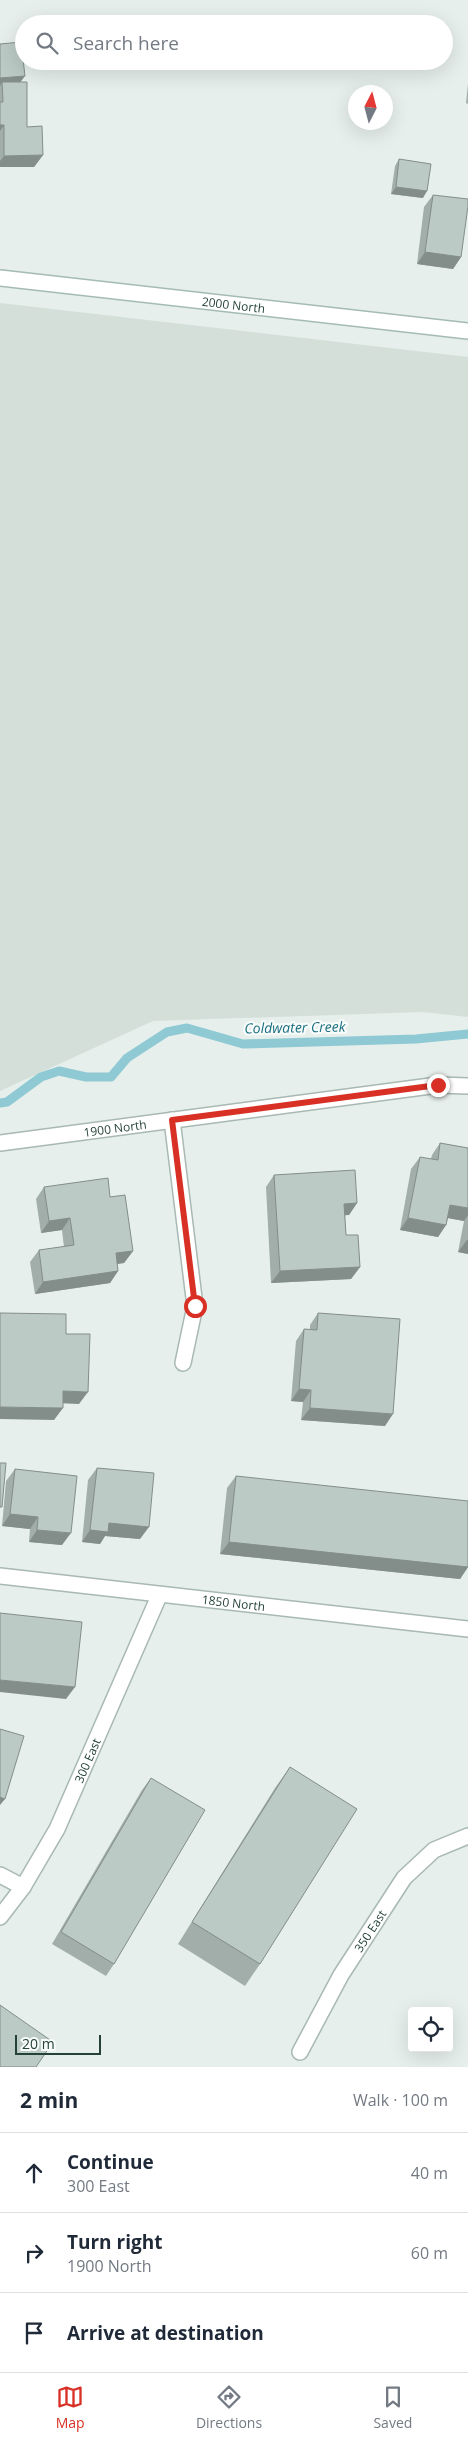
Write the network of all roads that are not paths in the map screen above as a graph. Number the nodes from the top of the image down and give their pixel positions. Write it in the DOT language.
graph roads {
  1 [pos="0,278"];
  2 [pos="468,331"];
  3 [pos="468,1086"];
  4 [pos="172,1120"];
  5 [pos="0,1143"];
  6 [pos="183,1363"];
  7 [pos="0,1576"];
  8 [pos="160,1596"];
  9 [pos="468,1629"];
  10 [pos="468,1836"];
  11 [pos="0,1874"];
  12 [pos="23,1887"];
  13 [pos="0,1917"];
  14 [pos="300,2052"];
  1 -- 2 [label="street, 2000 North"];
  3 -- 4 [label="street, 1900 North"];
  4 -- 5 [label="street, 1900 North"];
  4 -- 6 [label="street"];
  7 -- 8 [label="street, 1850 North"];
  8 -- 9 [label="street, 1850 North"];
  8 -- 12 [label="street, 300 East"];
  10 -- 14 [label="street, 350 East"];
  11 -- 12 [label="street"];
  12 -- 13 [label="street, 300 East"];
}
